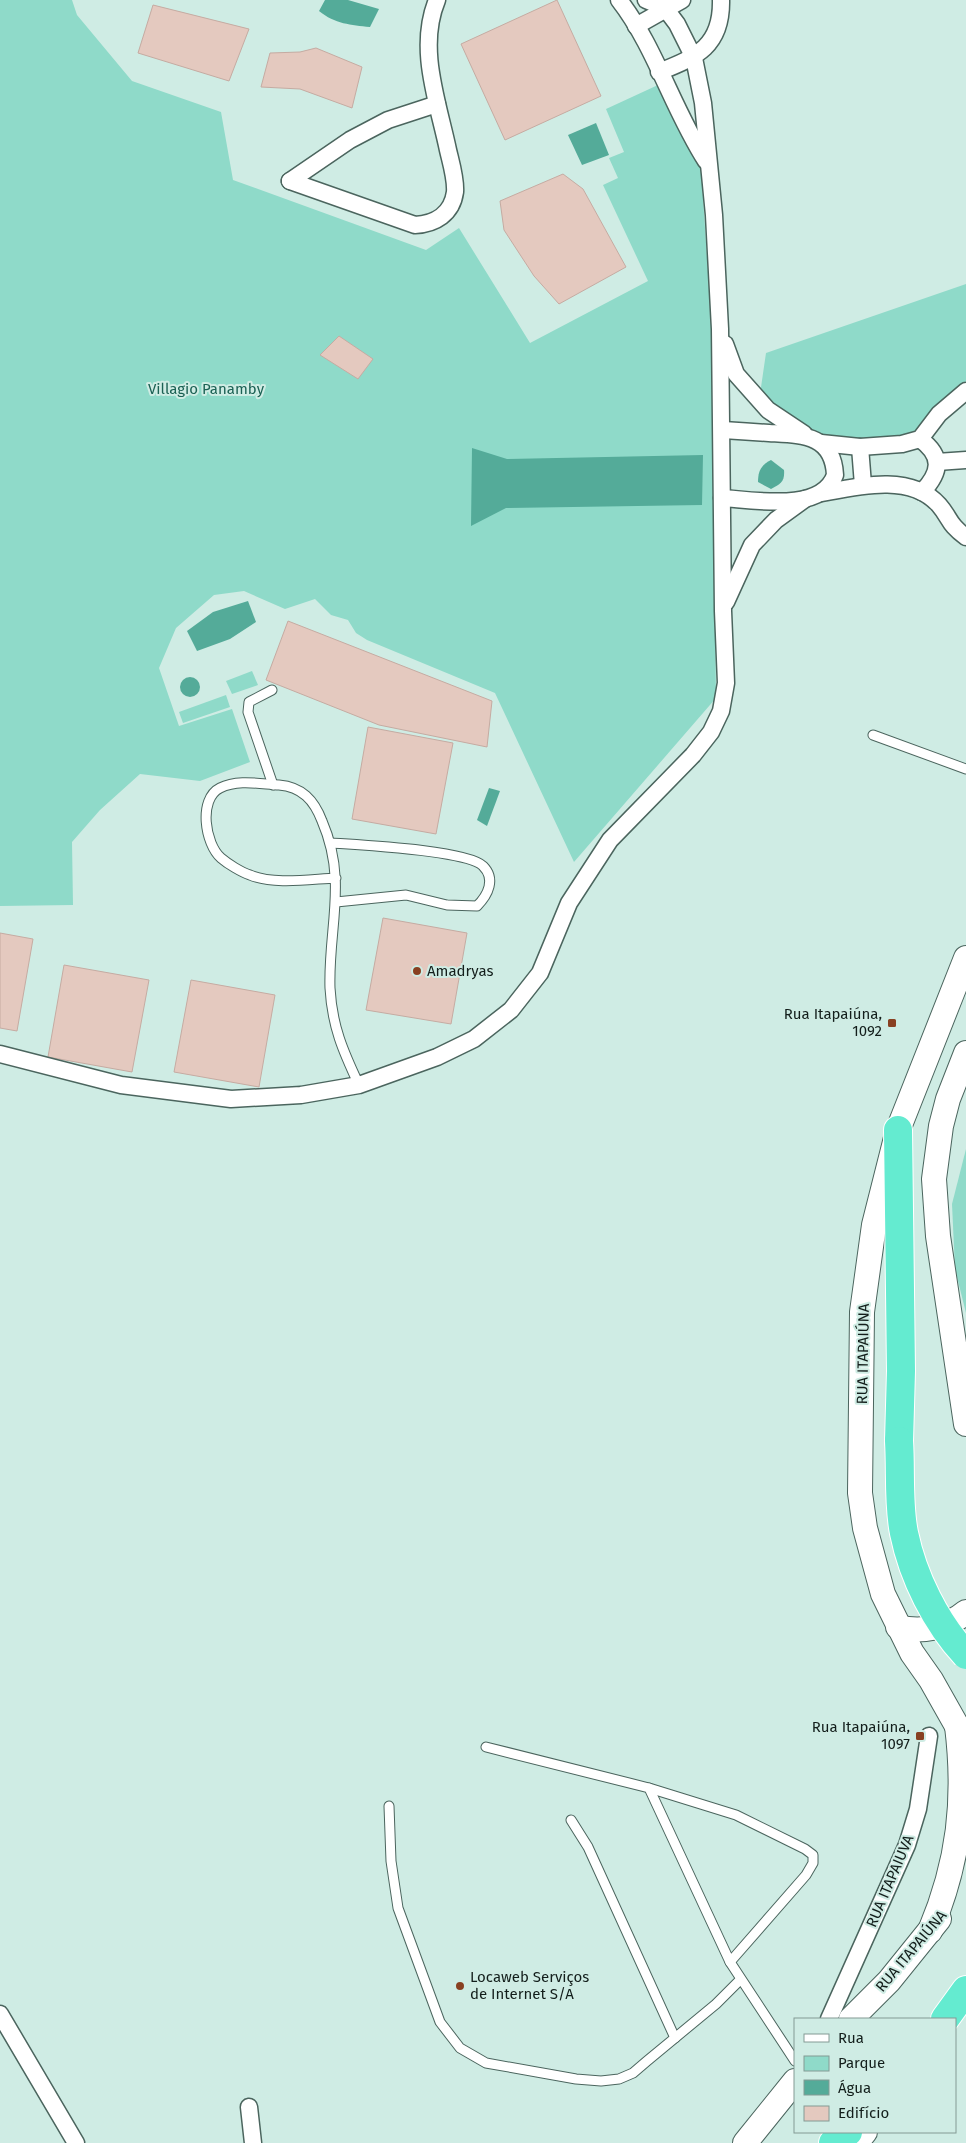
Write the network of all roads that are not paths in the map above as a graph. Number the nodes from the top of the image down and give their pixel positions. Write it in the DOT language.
graph roads {
  1 [pos="437,0"];
  2 [pos="620,0"];
  3 [pos="646,0"];
  4 [pos="682,0"];
  5 [pos="721,0"];
  6 [pos="665,8"];
  7 [pos="636,26"];
  8 [pos="694,58"];
  9 [pos="659,72"];
  10 [pos="437,104"];
  11 [pos="707,163"];
  12 [pos="720,329"];
  13 [pos="966,390"];
  14 [pos="723,430"];
  15 [pos="806,435"];
  16 [pos="920,439"];
  17 [pos="821,443"];
  18 [pos="860,447"];
  19 [pos="960,461"];
  20 [pos="937,462"];
  21 [pos="863,485"];
  22 [pos="922,492"];
  23 [pos="822,493"];
  24 [pos="722,498"];
  25 [pos="806,499"];
  26 [pos="966,537"];
  27 [pos="723,611"];
  28 [pos="272,690"];
  29 [pos="873,735"];
  30 [pos="966,769"];
  31 [pos="273,785"];
  32 [pos="332,843"];
  33 [pos="336,878"];
  34 [pos="336,902"];
  35 [pos="966,958"];
  36 [pos="966,1053"];
  37 [pos="0,1054"];
  38 [pos="359,1085"];
  39 [pos="898,1130"];
  40 [pos="966,1424"];
  41 [pos="966,1612"];
  42 [pos="898,1627"];
  43 [pos="966,1655"];
  44 [pos="961,1733"];
  45 [pos="929,1736"];
  46 [pos="486,1747"];
  47 [pos="649,1788"];
  48 [pos="389,1806"];
  49 [pos="571,1820"];
  50 [pos="966,1878"];
  51 [pos="930,1931"];
  52 [pos="730,1962"];
  53 [pos="740,1980"];
  54 [pos="0,2014"];
  55 [pos="828,2018"];
  56 [pos="852,2018"];
  57 [pos="675,2038"];
  58 [pos="794,2059"];
  59 [pos="794,2082"];
  60 [pos="249,2107"];
  61 [pos="847,2133"];
  62 [pos="864,2133"];
  63 [pos="76,2143"];
  64 [pos="254,2143"];
  65 [pos="745,2143"];
  66 [pos="833,2143"];
  67 [pos="856,2143"];
  1 -- 10 [label="street"];
  2 -- 7 [label="street"];
  3 -- 6 [label="street"];
  4 -- 6 [label="street"];
  5 -- 8 [label="street"];
  6 -- 7 [label="street"];
  6 -- 8 [label="street"];
  7 -- 9 [label="street"];
  8 -- 9 [label="street"];
  8 -- 11 [label="street"];
  9 -- 11 [label="street"];
  10 -- 10 [label="street"];
  11 -- 12 [label="street"];
  12 -- 14 [label="street"];
  12 -- 15 [label="street"];
  13 -- 16 [label="street"];
  14 -- 15 [label="street"];
  14 -- 24 [label="street"];
  15 -- 17 [label="street"];
  16 -- 18 [label="street"];
  16 -- 20 [label="street"];
  17 -- 18 [label="street"];
  17 -- 23 [label="street"];
  18 -- 21 [label="street"];
  19 -- 20 [label="street"];
  20 -- 22 [label="street"];
  21 -- 22 [label="street"];
  21 -- 23 [label="street"];
  22 -- 26 [label="street"];
  23 -- 25 [label="street"];
  24 -- 25 [label="street"];
  24 -- 27 [label="street"];
  25 -- 27 [label="street"];
  27 -- 38 [label="street"];
  28 -- 31 [label="lane"];
  29 -- 30 [label="lane"];
  31 -- 32 [label="lane"];
  31 -- 33 [label="lane"];
  32 -- 33 [label="lane"];
  32 -- 34 [label="lane"];
  33 -- 34 [label="lane"];
  34 -- 38 [label="lane"];
  35 -- 39 [label="main road, RUA ITAPAIÚNA"];
  36 -- 40 [label="main road"];
  37 -- 38 [label="street"];
  39 -- 42 [label="main road, RUA ITAPAIÚNA"];
  39 -- 43 [label="highway, bridge"];
  41 -- 42 [label="main road"];
  42 -- 44 [label="main road, RUA ITAPAIÚNA"];
  44 -- 51 [label="main road"];
  45 -- 55 [label="street, RUA ITAPAIUVA"];
  46 -- 47 [label="lane"];
  47 -- 52 [label="lane"];
  47 -- 52 [label="lane"];
  48 -- 57 [label="lane"];
  49 -- 57 [label="lane"];
  50 -- 51 [label="main road, RUA ITAPAIÚNA"];
  51 -- 56 [label="main road, RUA ITAPAIÚNA"];
  52 -- 53 [label="lane"];
  53 -- 57 [label="lane"];
  53 -- 58 [label="lane"];
  54 -- 63 [label="street"];
  59 -- 65 [label="main road"];
  60 -- 64 [label="street"];
  61 -- 66 [label="highway"];
  62 -- 67 [label="main road"];
}
